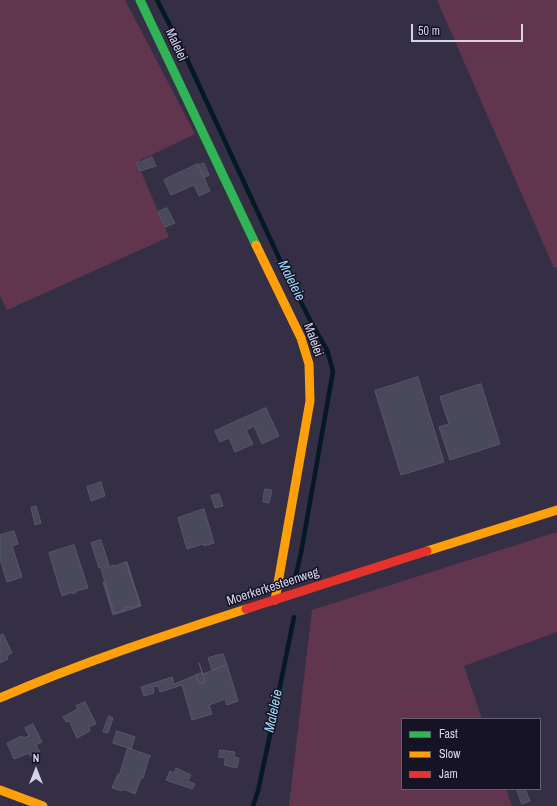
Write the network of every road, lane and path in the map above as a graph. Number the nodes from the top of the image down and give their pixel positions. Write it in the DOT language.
graph roads {
  1 [pos="140,0"];
  2 [pos="557,510"];
  3 [pos="275,600"];
  4 [pos="0,698"];
  5 [pos="0,790"];
  6 [pos="43,806"];
  1 -- 3 [label="street, Malelei"];
  2 -- 3 [label="street, Moerkerkesteenweg"];
  3 -- 4 [label="street, Moerkerkesteenweg"];
  5 -- 6 [label="street"];
}
